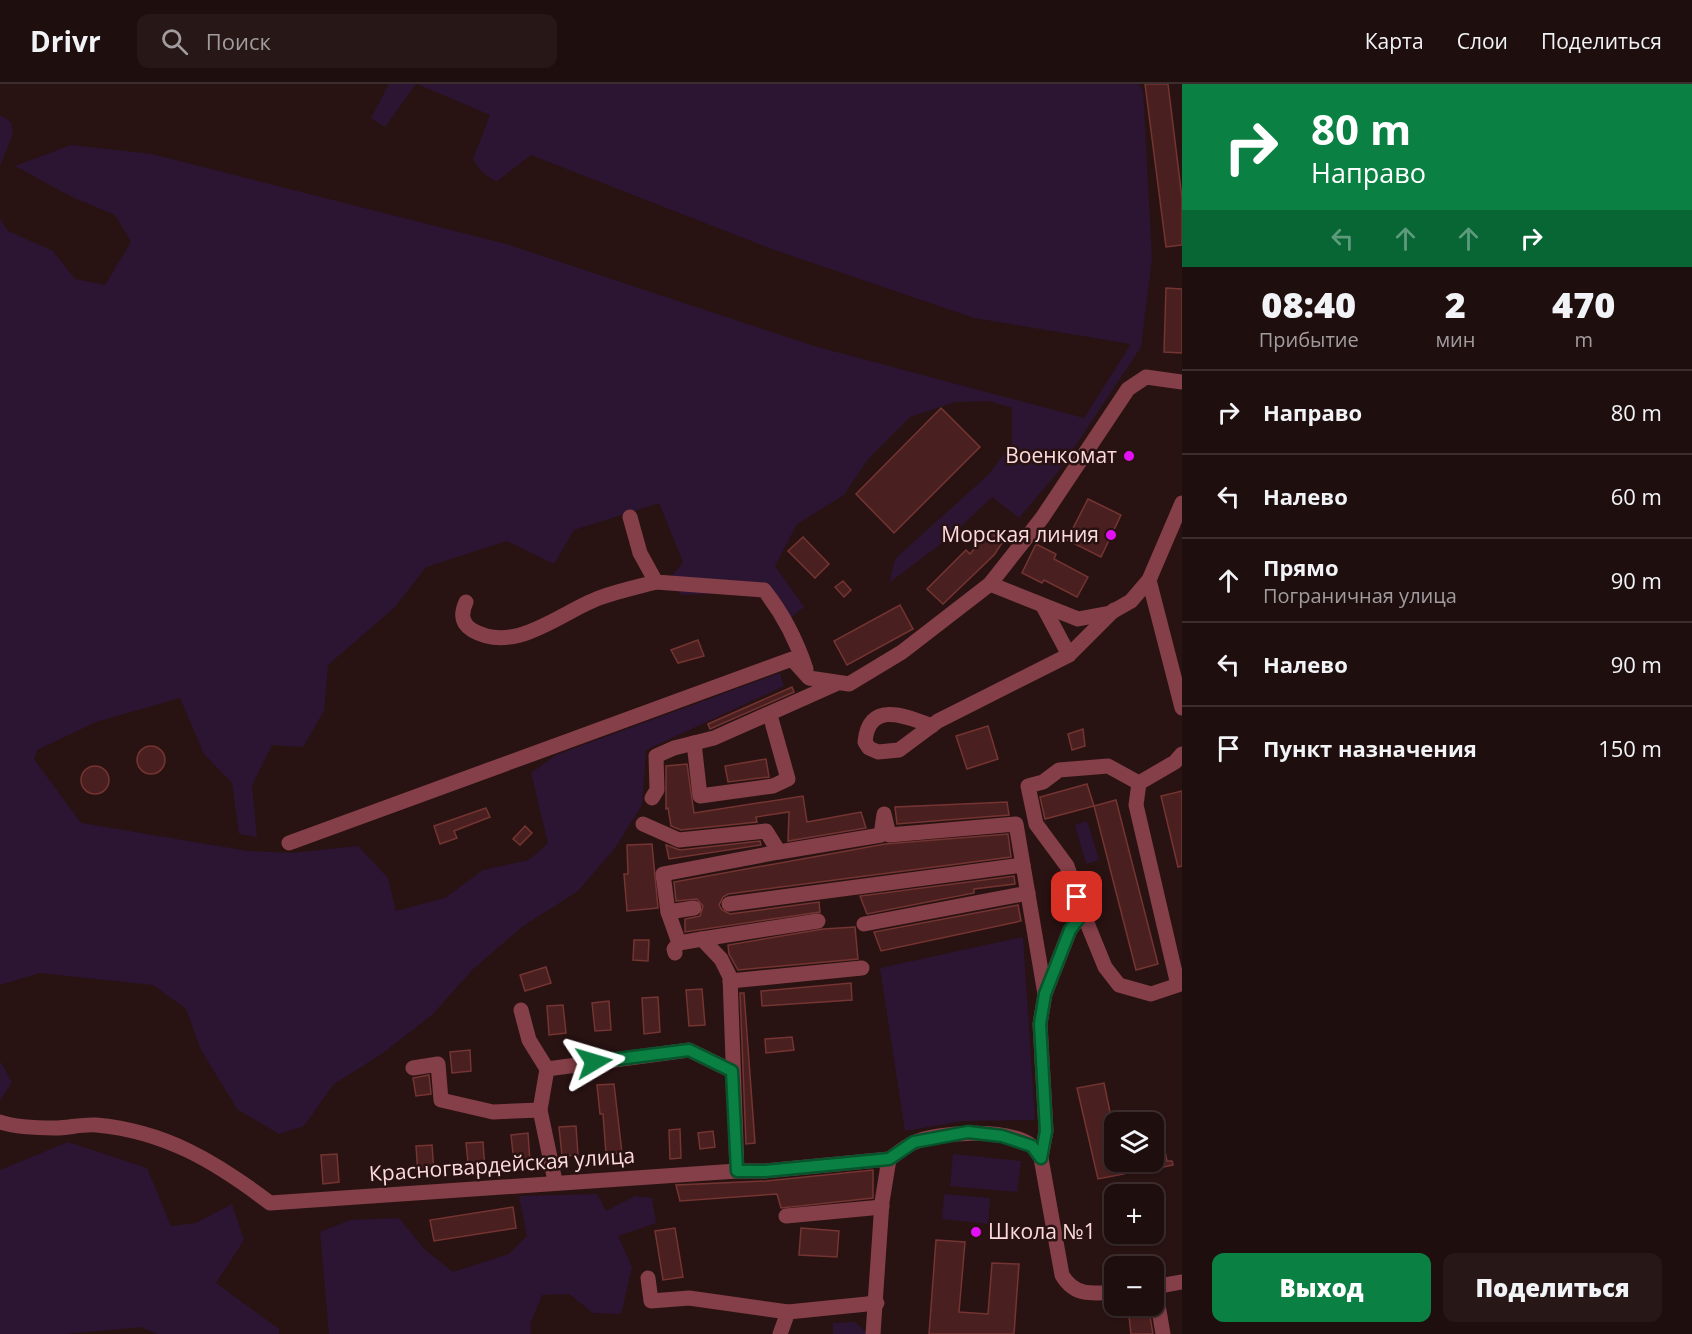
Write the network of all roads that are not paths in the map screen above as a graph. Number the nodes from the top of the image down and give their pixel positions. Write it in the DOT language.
graph roads {
  1 [pos="1182,382"];
  2 [pos="1182,503"];
  3 [pos="630,517"];
  4 [pos="1149,580"];
  5 [pos="656,582"];
  6 [pos="990,584"];
  7 [pos="466,602"];
  8 [pos="1044,608"];
  9 [pos="1114,610"];
  10 [pos="1070,655"];
  11 [pos="809,678"];
  12 [pos="838,683"];
  13 [pos="1182,708"];
  14 [pos="770,715"];
  15 [pos="932,726"];
  16 [pos="694,743"];
  17 [pos="1182,754"];
  18 [pos="1138,783"];
  19 [pos="652,798"];
  20 [pos="644,824"];
  21 [pos="289,843"];
  22 [pos="779,852"];
  23 [pos="1023,865"];
  24 [pos="1028,893"];
  25 [pos="729,904"];
  26 [pos="694,908"];
  27 [pos="668,912"];
  28 [pos="1083,913"];
  29 [pos="818,921"];
  30 [pos="864,924"];
  31 [pos="702,939"];
  32 [pos="862,968"];
  33 [pos="730,981"];
  34 [pos="1045,994"];
  35 [pos="521,1010"];
  36 [pos="413,1068"];
  37 [pos="547,1069"];
  38 [pos="732,1071"];
  39 [pos="540,1110"];
  40 [pos="0,1122"];
  41 [pos="1041,1158"];
  42 [pos="889,1159"];
  43 [pos="737,1171"];
  44 [pos="555,1181"];
  45 [pos="882,1207"];
  46 [pos="786,1216"];
  47 [pos="648,1278"];
  48 [pos="1182,1282"];
  49 [pos="1164,1285"];
  50 [pos="1104,1292"];
  51 [pos="877,1303"];
  52 [pos="788,1312"];
  53 [pos="1159,1316"];
  54 [pos="780,1334"];
  55 [pos="873,1334"];
  56 [pos="1162,1334"];
  1 -- 6 [label="street"];
  2 -- 4 [label="street"];
  3 -- 5 [label="street"];
  4 -- 9 [label="street"];
  4 -- 13 [label="street"];
  5 -- 7 [label="street"];
  5 -- 11 [label="street"];
  6 -- 8 [label="street"];
  6 -- 12 [label="street"];
  8 -- 9 [label="street"];
  8 -- 10 [label="street"];
  9 -- 10 [label="street"];
  10 -- 15 [label="street"];
  11 -- 12 [label="street"];
  11 -- 21 [label="street"];
  12 -- 14 [label="street"];
  14 -- 16 [label="street"];
  14 -- 16 [label="street"];
  16 -- 19 [label="street"];
  17 -- 18 [label="street"];
  18 -- 28 [label="street"];
  18 -- 28 [label="street"];
  20 -- 22 [label="street"];
  22 -- 23 [label="street"];
  22 -- 27 [label="street"];
  23 -- 24 [label="street"];
  23 -- 25 [label="street"];
  24 -- 30 [label="street"];
  24 -- 34 [label="street"];
  26 -- 27 [label="street"];
  27 -- 31 [label="street"];
  28 -- 34 [label="street"];
  29 -- 31 [label="street"];
  31 -- 33 [label="street"];
  32 -- 33 [label="street"];
  33 -- 38 [label="street"];
  34 -- 41 [label="street"];
  35 -- 37 [label="street"];
  36 -- 39 [label="street"];
  37 -- 38 [label="street"];
  37 -- 39 [label="street"];
  38 -- 43 [label="street"];
  39 -- 44 [label="street"];
  40 -- 44 [label="street, Красногвардейская улица"];
  41 -- 42 [label="street"];
  41 -- 50 [label="street"];
  42 -- 43 [label="street, Красногвардейская улица"];
  42 -- 45 [label="street"];
  43 -- 44 [label="street, Красногвардейская улица"];
  45 -- 46 [label="street"];
  45 -- 51 [label="street"];
  47 -- 52 [label="street"];
  48 -- 49 [label="street"];
  51 -- 52 [label="street"];
  51 -- 55 [label="street"];
  52 -- 54 [label="street"];
  53 -- 56 [label="street"];
}
